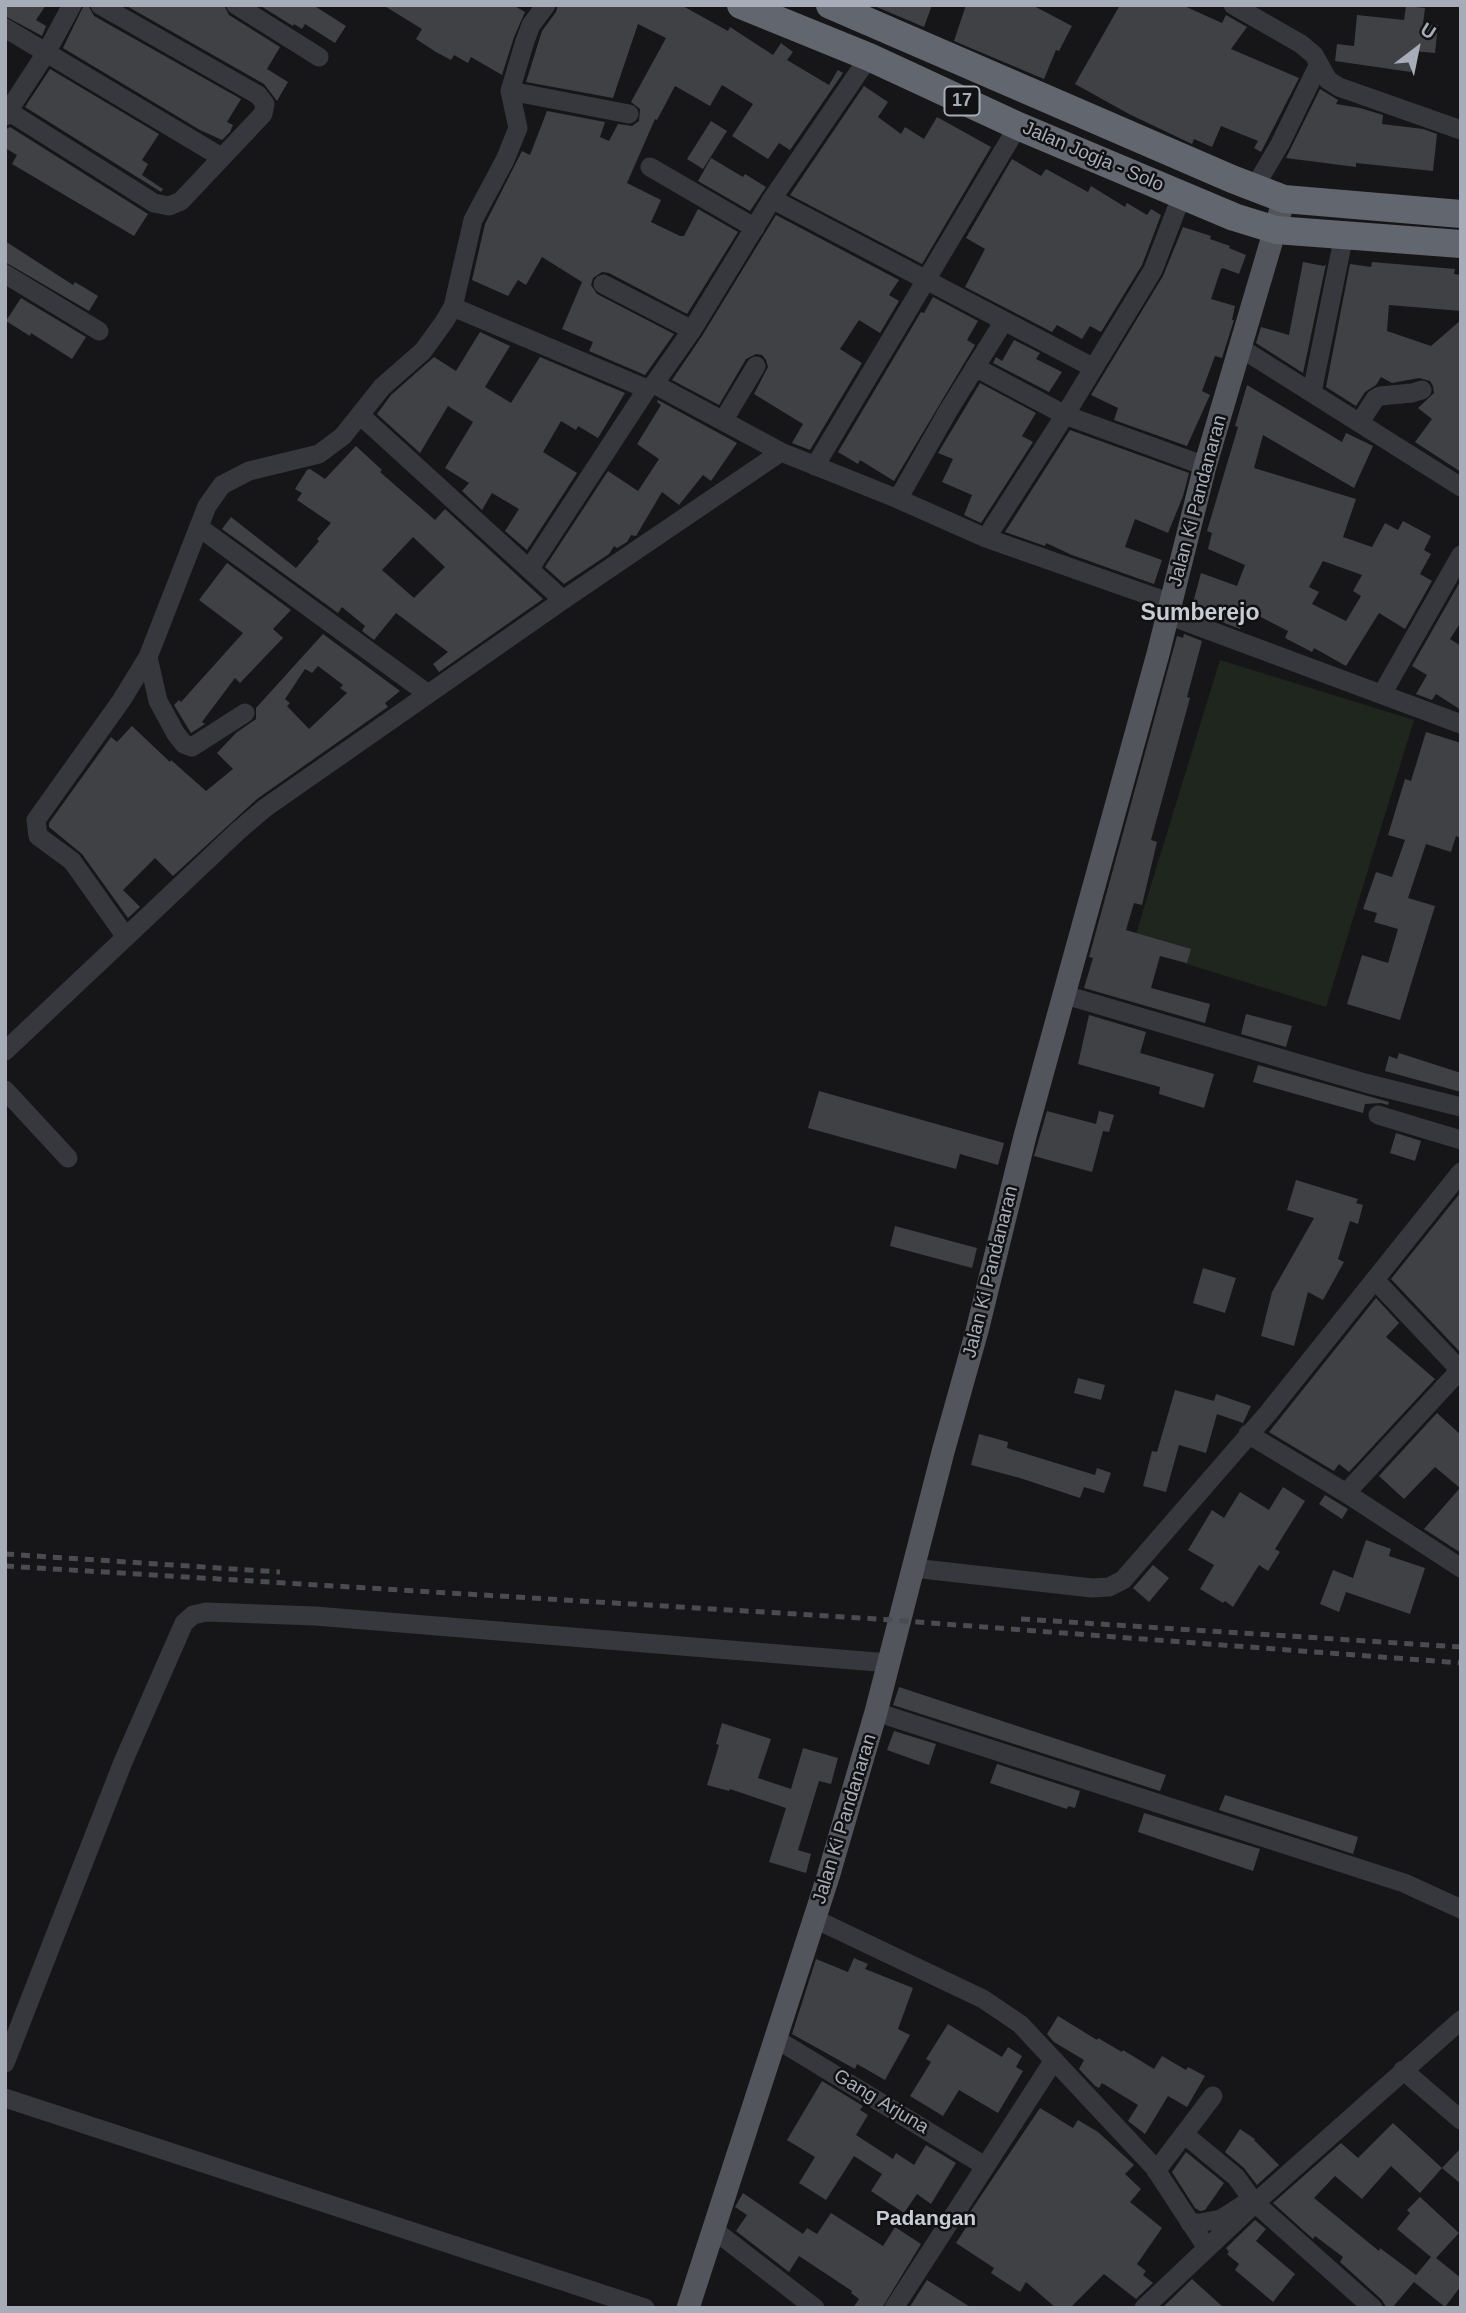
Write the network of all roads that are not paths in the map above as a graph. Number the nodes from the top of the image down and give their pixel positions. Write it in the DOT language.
graph roads {
  1 [pos="72,5"];
  2 [pos="100,5"];
  3 [pos="236,5"];
  4 [pos="546,5"];
  5 [pos="741,5"];
  6 [pos="1233,5"];
  7 [pos="847,9"];
  8 [pos="5,28"];
  9 [pos="46,53"];
  10 [pos="319,57"];
  11 [pos="869,57"];
  12 [pos="1319,64"];
  13 [pos="510,91"];
  14 [pos="7,114"];
  15 [pos="629,114"];
  16 [pos="1018,126"];
  17 [pos="1461,130"];
  18 [pos="221,157"];
  19 [pos="650,167"];
  20 [pos="1254,188"];
  21 [pos="1182,195"];
  22 [pos="1284,199"];
  23 [pos="772,200"];
  24 [pos="1461,203"];
  25 [pos="1460,214"];
  26 [pos="755,228"];
  27 [pos="1276,230"];
  28 [pos="1345,235"];
  29 [pos="1460,244"];
  30 [pos="5,274"];
  31 [pos="927,280"];
  32 [pos="603,284"];
  33 [pos="453,307"];
  34 [pos="1004,321"];
  35 [pos="692,330"];
  36 [pos="99,331"];
  37 [pos="1240,347"];
  38 [pos="756,366"];
  39 [pos="975,367"];
  40 [pos="1092,367"];
  41 [pos="650,386"];
  42 [pos="1422,390"];
  43 [pos="1312,391"];
  44 [pos="360,415"];
  45 [pos="1065,415"];
  46 [pos="723,421"];
  47 [pos="1360,422"];
  48 [pos="781,453"];
  49 [pos="815,466"];
  50 [pos="1205,466"];
  51 [pos="1461,487"];
  52 [pos="898,499"];
  53 [pos="200,528"];
  54 [pos="986,538"];
  55 [pos="1461,555"];
  56 [pos="530,568"];
  57 [pos="563,600"];
  58 [pos="1169,609"];
  59 [pos="148,657"];
  60 [pos="428,694"];
  61 [pos="1382,694"];
  62 [pos="245,712"];
  63 [pos="1461,724"];
  64 [pos="126,937"];
  65 [pos="1065,995"];
  66 [pos="5,1051"];
  67 [pos="5,1090"];
  68 [pos="1461,1107"];
  69 [pos="1378,1115"];
  70 [pos="1461,1140"];
  71 [pos="68,1158"];
  72 [pos="1461,1172"];
  73 [pos="1375,1280"];
  74 [pos="1460,1370"];
  75 [pos="1248,1434"];
  76 [pos="1346,1493"];
  77 [pos="913,1568"];
  78 [pos="1461,1568"];
  79 [pos="889,1663"];
  80 [pos="876,1712"];
  81 [pos="1461,1909"];
  82 [pos="815,1919"];
  83 [pos="1461,2020"];
  84 [pos="776,2039"];
  85 [pos="1054,2060"];
  86 [pos="5,2063"];
  87 [pos="1403,2070"];
  88 [pos="1213,2096"];
  89 [pos="5,2098"];
  90 [pos="1461,2120"];
  91 [pos="1184,2134"];
  92 [pos="985,2166"];
  93 [pos="1156,2171"];
  94 [pos="1255,2203"];
  95 [pos="1190,2223"];
  96 [pos="714,2230"];
  97 [pos="1207,2248"];
  98 [pos="645,2308"];
  99 [pos="688,2308"];
  100 [pos="815,2308"];
  101 [pos="894,2308"];
  102 [pos="1144,2308"];
  103 [pos="1373,2308"];
  1 -- 9 [label="street"];
  2 -- 18 [label="street"];
  3 -- 10 [label="street"];
  4 -- 13 [label="street"];
  5 -- 11 [label="highway, Jalan Jogja - Solo / 17"];
  6 -- 12 [label="street"];
  7 -- 20 [label="highway, Jalan Jogja - Solo / 17"];
  8 -- 9 [label="street"];
  9 -- 14 [label="street"];
  9 -- 18 [label="street"];
  11 -- 16 [label="highway, Jalan Jogja - Solo / 17"];
  11 -- 23 [label="street"];
  12 -- 17 [label="street"];
  12 -- 20 [label="street"];
  13 -- 15 [label="street"];
  13 -- 33 [label="street"];
  14 -- 18 [label="street"];
  16 -- 21 [label="highway, Jalan Jogja - Solo / 17"];
  16 -- 31 [label="street"];
  19 -- 26 [label="street"];
  20 -- 22 [label="highway, Jalan Jogja - Solo / 17"];
  21 -- 27 [label="highway, Jalan Jogja - Solo / 17"];
  21 -- 40 [label="street"];
  22 -- 25 [label="highway, Jalan Jogja - Solo / 17"];
  22 -- 27 [label="main road, Jalan Ki Pandanaran"];
  23 -- 26 [label="street"];
  23 -- 31 [label="street"];
  24 -- 25 [label="street"];
  25 -- 29 [label="street"];
  26 -- 35 [label="street"];
  27 -- 28 [label="highway, Jalan Jogja - Solo / 17"];
  27 -- 37 [label="main road, Jalan Ki Pandanaran"];
  28 -- 29 [label="highway, Jalan Jogja - Solo / 17"];
  28 -- 43 [label="street"];
  30 -- 36 [label="street"];
  31 -- 34 [label="street"];
  31 -- 49 [label="street"];
  32 -- 35 [label="street"];
  33 -- 41 [label="street"];
  33 -- 44 [label="street"];
  34 -- 39 [label="street"];
  34 -- 40 [label="street"];
  35 -- 41 [label="street"];
  37 -- 43 [label="street"];
  37 -- 50 [label="main road, Jalan Ki Pandanaran"];
  38 -- 46 [label="street"];
  39 -- 45 [label="street"];
  39 -- 52 [label="street"];
  40 -- 45 [label="street"];
  41 -- 46 [label="street"];
  41 -- 56 [label="street"];
  42 -- 47 [label="street"];
  43 -- 47 [label="street"];
  44 -- 53 [label="street"];
  44 -- 56 [label="street"];
  45 -- 50 [label="street"];
  45 -- 54 [label="street"];
  46 -- 48 [label="street"];
  47 -- 51 [label="street"];
  48 -- 49 [label="street"];
  48 -- 57 [label="street"];
  49 -- 52 [label="street"];
  50 -- 58 [label="main road, Jalan Ki Pandanaran"];
  52 -- 54 [label="street"];
  53 -- 59 [label="street"];
  53 -- 60 [label="street"];
  54 -- 58 [label="street"];
  55 -- 61 [label="street"];
  56 -- 57 [label="street"];
  57 -- 60 [label="street"];
  58 -- 61 [label="street"];
  58 -- 65 [label="main road, Jalan Ki Pandanaran"];
  59 -- 62 [label="street"];
  59 -- 64 [label="street"];
  60 -- 64 [label="street"];
  61 -- 63 [label="street"];
  64 -- 66 [label="street"];
  65 -- 68 [label="street"];
  65 -- 77 [label="main road, Jalan Ki Pandanaran"];
  67 -- 71 [label="street"];
  69 -- 70 [label="street"];
  72 -- 73 [label="street"];
  73 -- 74 [label="street"];
  73 -- 75 [label="street"];
  74 -- 76 [label="street"];
  75 -- 76 [label="street"];
  75 -- 77 [label="street"];
  76 -- 78 [label="street"];
  77 -- 79 [label="main road, Jalan Ki Pandanaran"];
  79 -- 80 [label="main road, Jalan Ki Pandanaran"];
  79 -- 86 [label="street"];
  80 -- 81 [label="street"];
  80 -- 82 [label="main road, Jalan Ki Pandanaran"];
  82 -- 84 [label="main road, Jalan Ki Pandanaran"];
  82 -- 85 [label="street"];
  83 -- 87 [label="street"];
  84 -- 92 [label="street, Gang Arjuna"];
  84 -- 96 [label="main road, Jalan Ki Pandanaran"];
  85 -- 92 [label="street"];
  85 -- 93 [label="street"];
  87 -- 90 [label="street"];
  87 -- 94 [label="street"];
  88 -- 91 [label="street"];
  89 -- 98 [label="street"];
  91 -- 93 [label="street"];
  91 -- 94 [label="street"];
  92 -- 101 [label="street"];
  93 -- 95 [label="street"];
  94 -- 95 [label="street"];
  94 -- 97 [label="street"];
  94 -- 103 [label="street"];
  95 -- 97 [label="street"];
  96 -- 99 [label="main road, Jalan Ki Pandanaran"];
  96 -- 100 [label="street"];
  97 -- 102 [label="street"];
}
